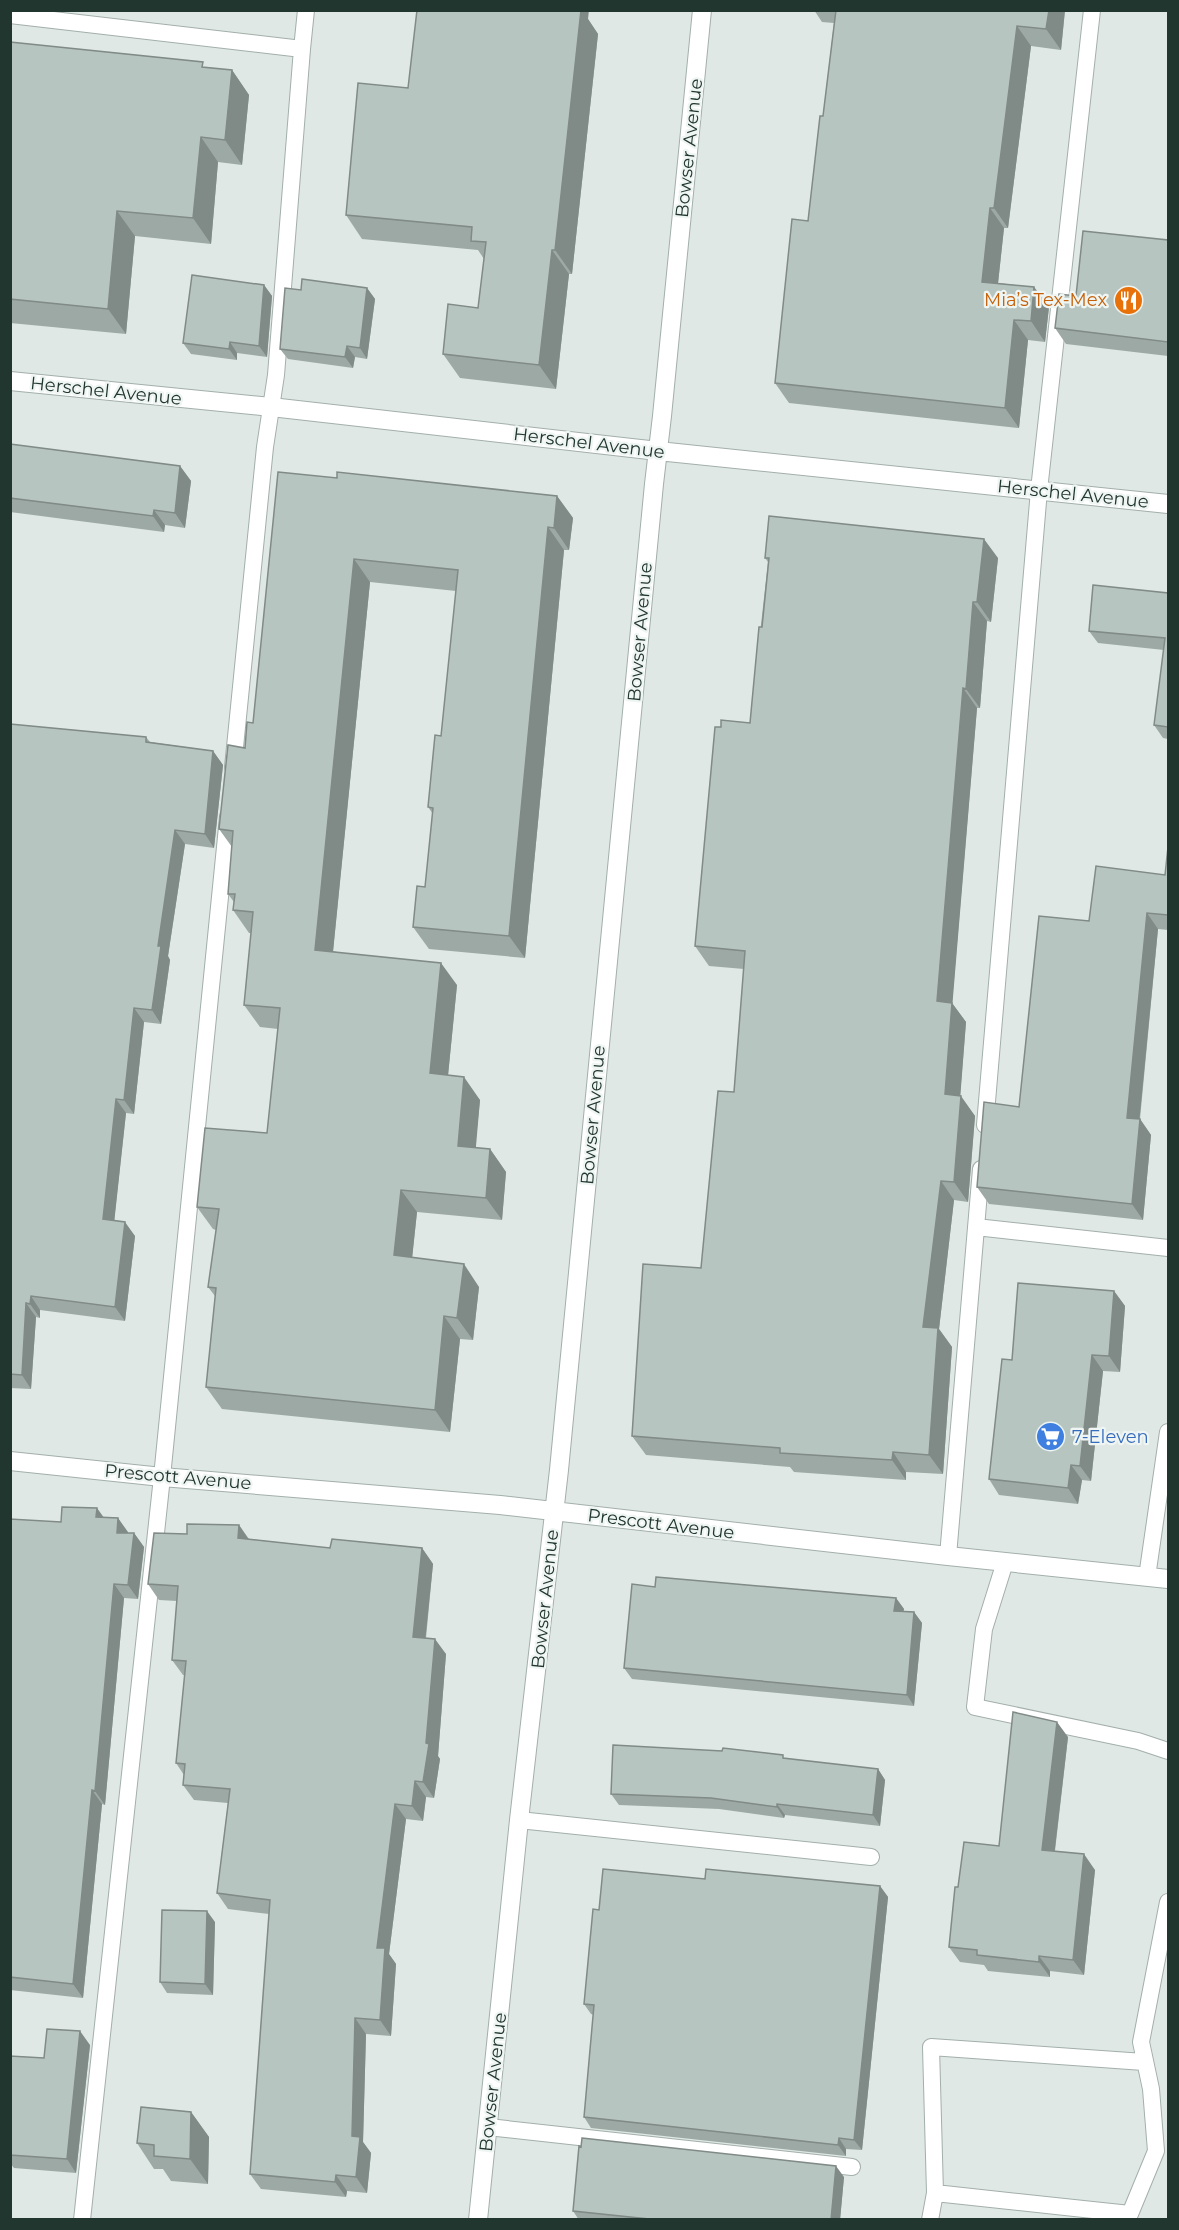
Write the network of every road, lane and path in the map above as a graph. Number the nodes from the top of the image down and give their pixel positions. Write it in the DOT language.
graph roads {
  1 [pos="306,10"];
  2 [pos="702,10"];
  3 [pos="1092,10"];
  4 [pos="10,15"];
  5 [pos="302,49"];
  6 [pos="10,381"];
  7 [pos="271,406"];
  8 [pos="658,451"];
  9 [pos="1039,490"];
  10 [pos="1168,504"];
  11 [pos="231,780"];
  12 [pos="229,803"];
  13 [pos="976,1227"];
  14 [pos="1168,1248"];
  15 [pos="1168,1432"];
  16 [pos="10,1461"];
  17 [pos="162,1477"];
  18 [pos="555,1511"];
  19 [pos="948,1557"];
  20 [pos="1005,1562"];
  21 [pos="1147,1577"];
  22 [pos="1168,1579"];
  23 [pos="1168,1751"];
  24 [pos="519,1820"];
  25 [pos="871,1857"];
  26 [pos="1168,1902"];
  27 [pos="1144,2062"];
  28 [pos="1151,2088"];
  29 [pos="1168,2091"];
  30 [pos="488,2127"];
  31 [pos="852,2167"];
  32 [pos="935,2193"];
  33 [pos="82,2220"];
  34 [pos="478,2220"];
  35 [pos="930,2220"];
  1 -- 5 [label="lane"];
  2 -- 8 [label="street, Bowser Avenue"];
  3 -- 9 [label="lane"];
  4 -- 5 [label="lane"];
  5 -- 7 [label="lane"];
  6 -- 7 [label="street, Herschel Avenue"];
  7 -- 8 [label="street, Herschel Avenue"];
  7 -- 11 [label="lane"];
  8 -- 9 [label="street, Herschel Avenue"];
  8 -- 18 [label="street, Bowser Avenue"];
  9 -- 10 [label="street, Herschel Avenue"];
  9 -- 13 [label="lane"];
  12 -- 17 [label="lane"];
  13 -- 14 [label="lane"];
  13 -- 19 [label="lane"];
  15 -- 21 [label="lane"];
  16 -- 17 [label="street, Prescott Avenue"];
  17 -- 18 [label="street, Prescott Avenue"];
  17 -- 33 [label="lane"];
  18 -- 19 [label="street, Prescott Avenue"];
  18 -- 24 [label="street, Bowser Avenue"];
  19 -- 20 [label="street, Prescott Avenue"];
  20 -- 21 [label="street, Prescott Avenue"];
  20 -- 23 [label="lane"];
  21 -- 22 [label="street, Prescott Avenue"];
  24 -- 25 [label="lane"];
  24 -- 30 [label="street, Bowser Avenue"];
  26 -- 27 [label="lane"];
  27 -- 28 [label="lane"];
  27 -- 32 [label="lane"];
  28 -- 29 [label="lane"];
  28 -- 32 [label="lane"];
  30 -- 31 [label="lane"];
  30 -- 34 [label="street, Bowser Avenue"];
  32 -- 35 [label="lane"];
}
